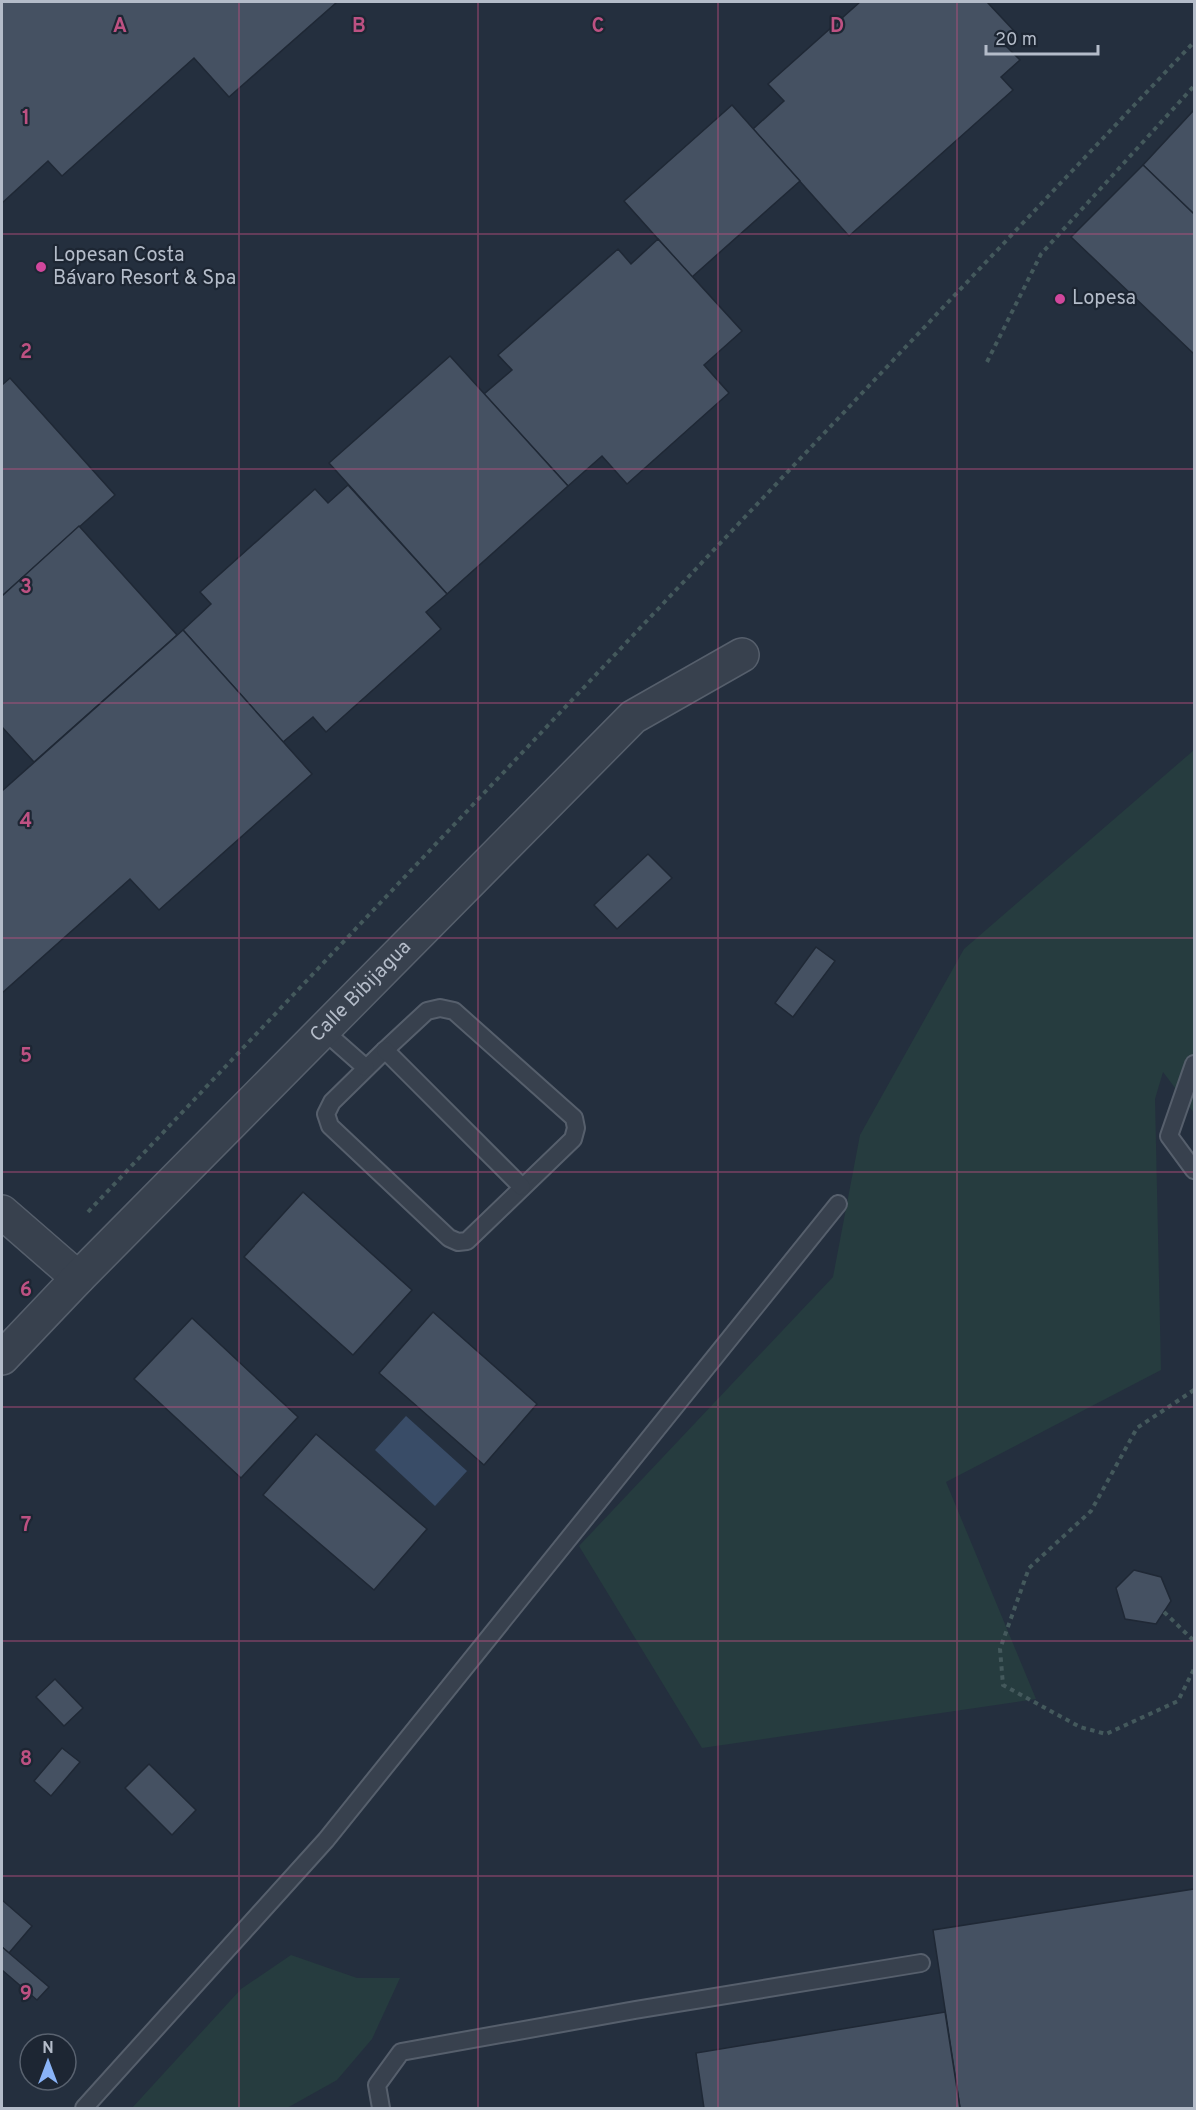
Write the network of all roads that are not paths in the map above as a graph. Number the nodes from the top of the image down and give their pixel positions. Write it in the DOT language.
graph roads {
  1 [pos="742,655"];
  2 [pos="323,1030"];
  3 [pos="385,1050"];
  4 [pos="1194,1064"];
  5 [pos="366,1068"];
  6 [pos="1194,1170"];
  7 [pos="522,1187"];
  8 [pos="838,1204"];
  9 [pos="2,1212"];
  10 [pos="78,1278"];
  11 [pos="2,1358"];
  12 [pos="921,1963"];
  13 [pos="84,2109"];
  14 [pos="381,2109"];
  1 -- 2 [label="street, Calle Bibijagua"];
  2 -- 5 [label="lane"];
  2 -- 10 [label="street, Calle Bibijagua"];
  3 -- 5 [label="lane"];
  3 -- 7 [label="lane"];
  3 -- 7 [label="lane"];
  4 -- 6 [label="lane"];
  5 -- 7 [label="lane"];
  8 -- 13 [label="lane"];
  9 -- 10 [label="street"];
  10 -- 11 [label="street, Calle Bibijagua"];
  12 -- 14 [label="lane"];
}
